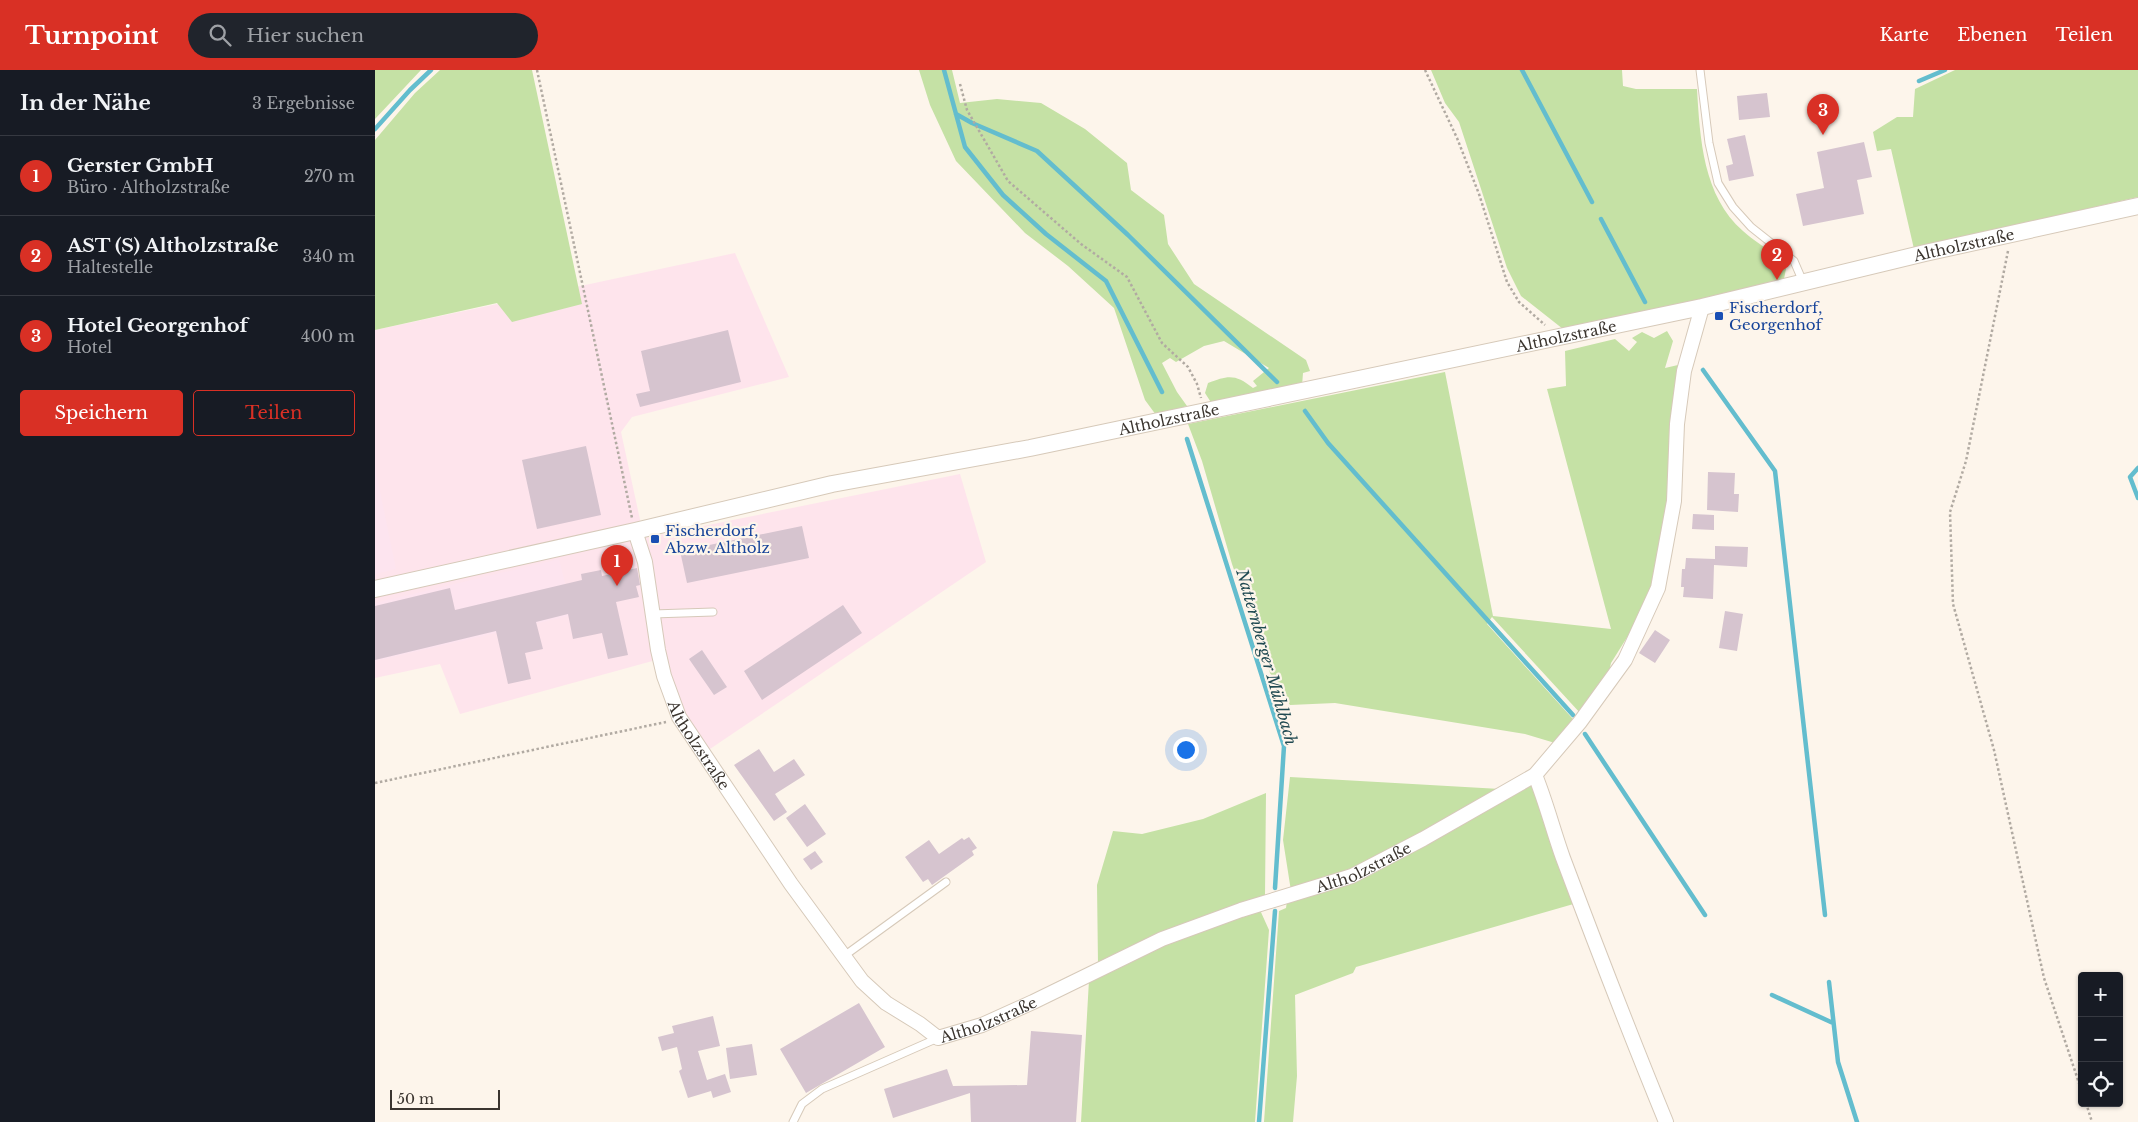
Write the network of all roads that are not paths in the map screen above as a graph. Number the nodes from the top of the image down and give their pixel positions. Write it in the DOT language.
graph roads {
  1 [pos="1701,70"];
  2 [pos="2138,206"];
  3 [pos="1803,282"];
  4 [pos="1702,307"];
  5 [pos="635,531"];
  6 [pos="375,589"];
  7 [pos="713,612"];
  8 [pos="653,614"];
  9 [pos="1535,775"];
  10 [pos="946,882"];
  11 [pos="844,956"];
  12 [pos="938,1038"];
  13 [pos="793,1122"];
  14 [pos="1666,1122"];
  1 -- 3 [label="lane"];
  2 -- 3 [label="street, Altholzstraße"];
  3 -- 4 [label="street, Altholzstraße"];
  4 -- 5 [label="street, Altholzstraße"];
  4 -- 9 [label="street, Altholzstraße"];
  5 -- 6 [label="street, Altholzstraße"];
  5 -- 8 [label="street, Altholzstraße"];
  7 -- 8 [label="lane"];
  8 -- 11 [label="street, Altholzstraße"];
  9 -- 12 [label="street, Altholzstraße"];
  9 -- 14 [label="street"];
  10 -- 11 [label="lane"];
  11 -- 12 [label="street, Altholzstraße"];
  12 -- 13 [label="lane"];
}
